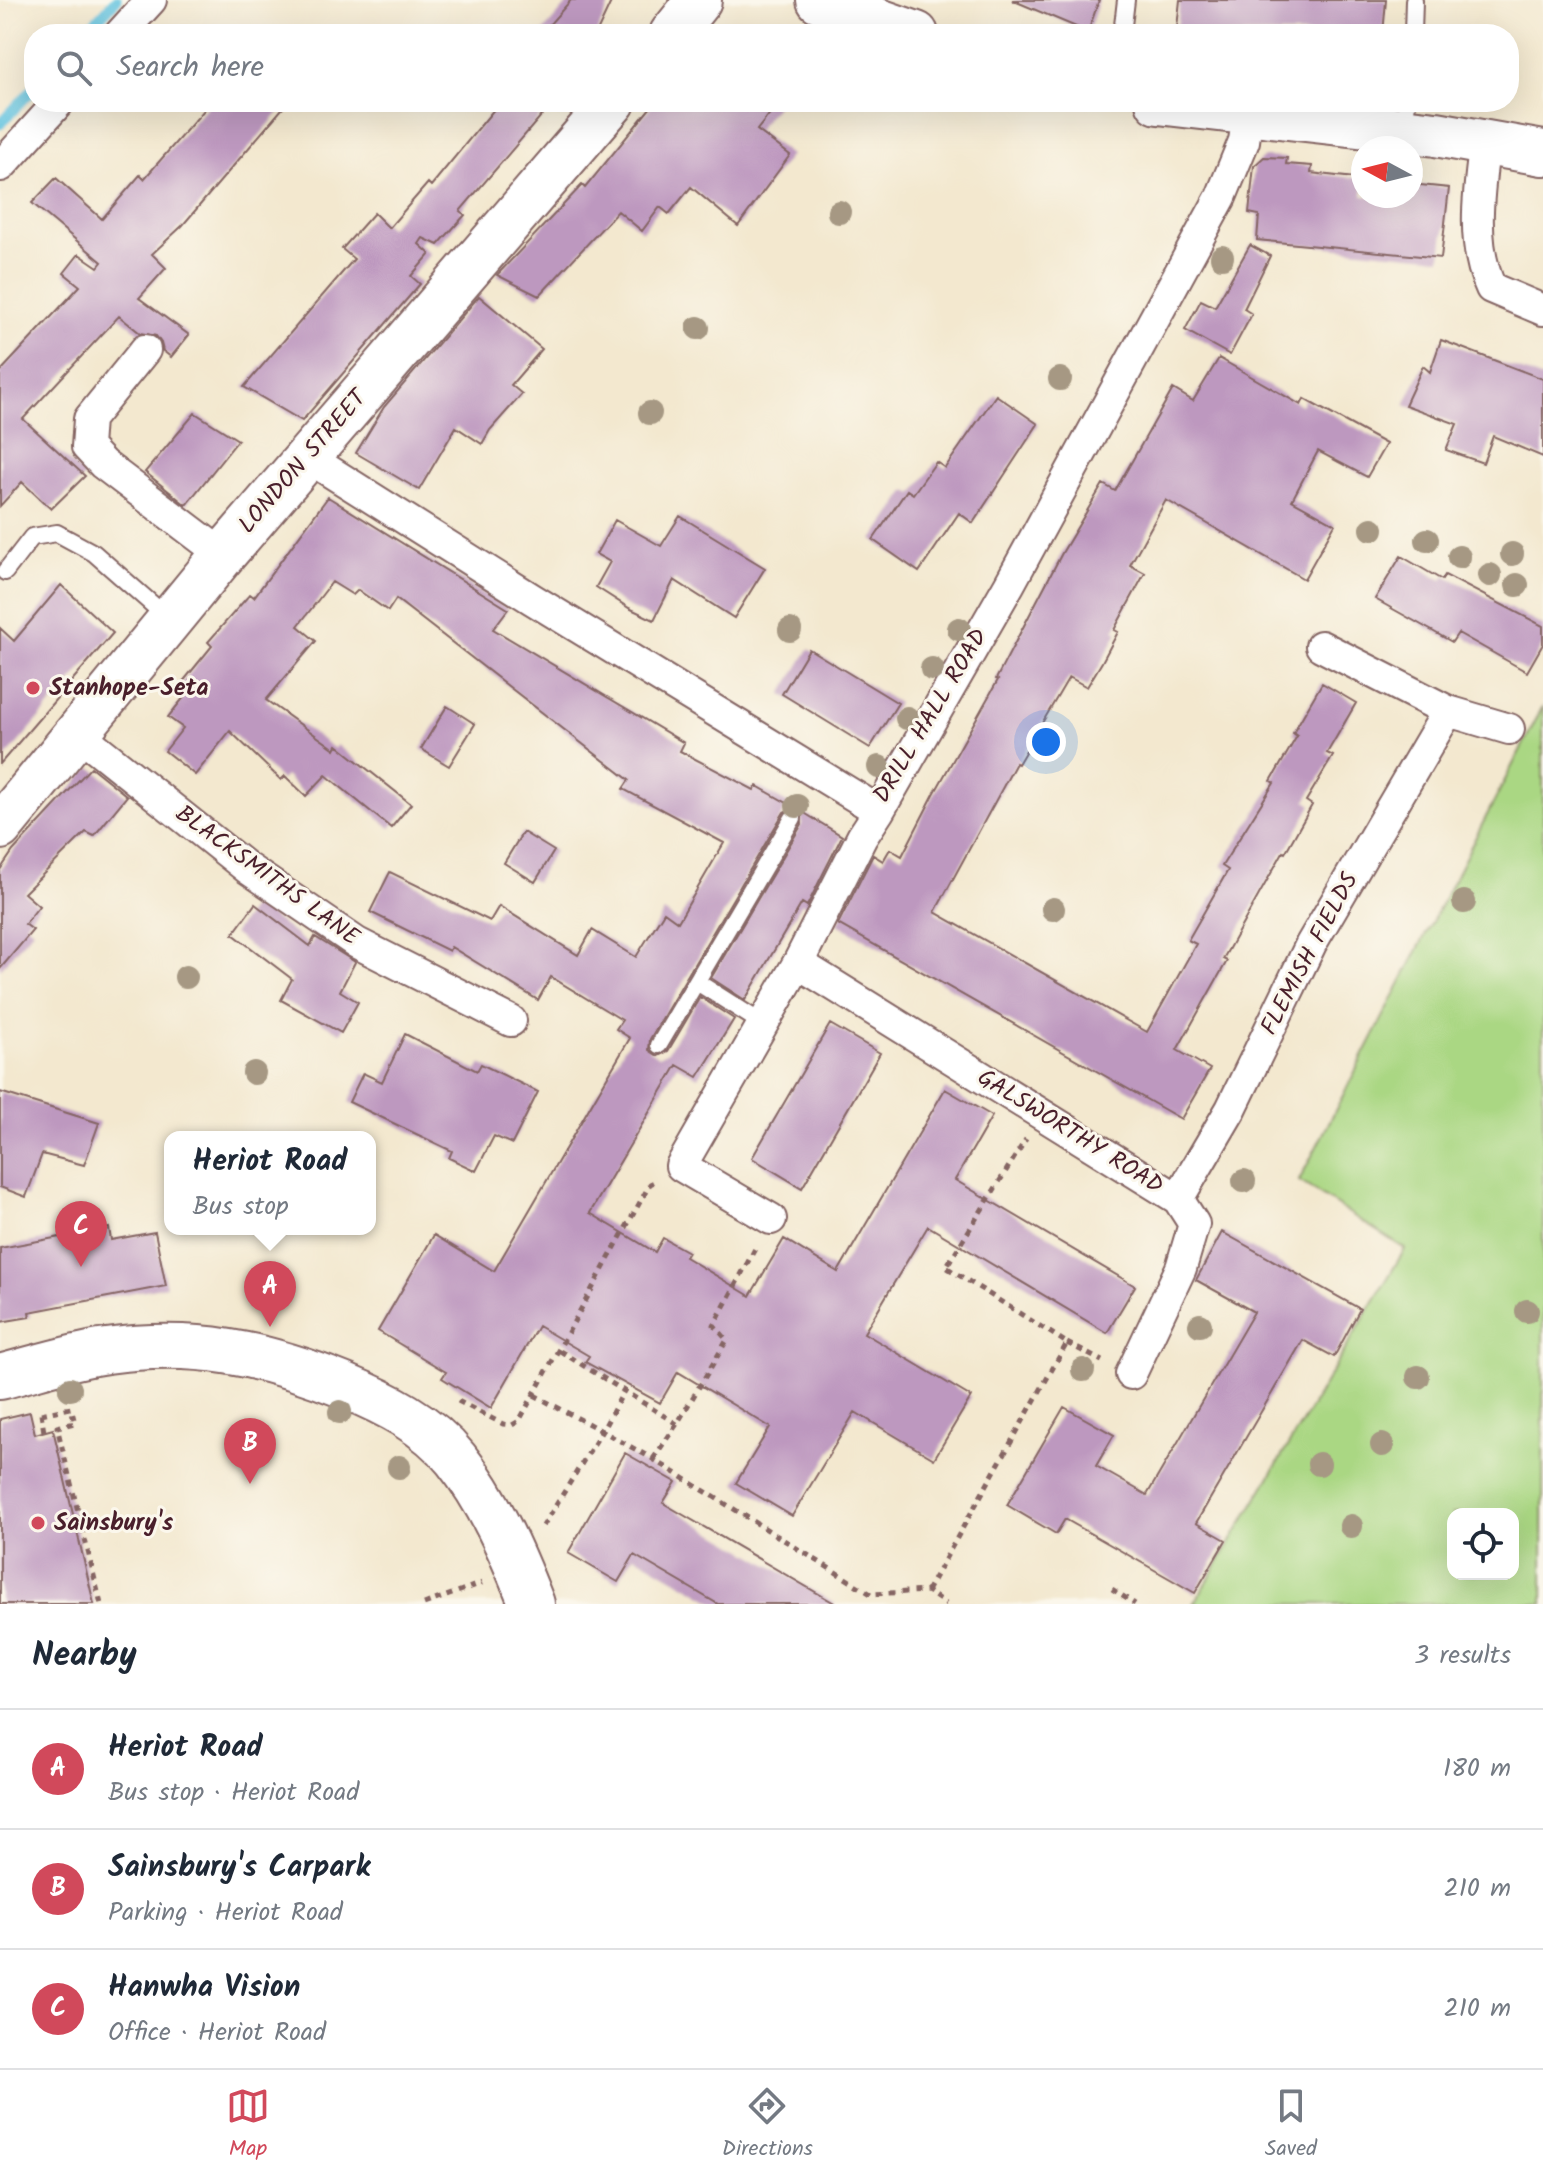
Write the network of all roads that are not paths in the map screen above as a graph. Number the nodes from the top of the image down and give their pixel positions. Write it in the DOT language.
graph roads {
  1 [pos="151,0"];
  2 [pos="666,0"];
  3 [pos="699,0"];
  4 [pos="819,0"];
  5 [pos="1126,0"];
  6 [pos="1414,0"];
  7 [pos="129,24"];
  8 [pos="658,24"];
  9 [pos="680,24"];
  10 [pos="887,24"];
  11 [pos="1123,24"];
  12 [pos="1413,24"];
  13 [pos="50,112"];
  14 [pos="604,112"];
  15 [pos="1233,112"];
  16 [pos="1248,114"];
  17 [pos="1405,116"];
  18 [pos="1485,141"];
  19 [pos="1543,153"];
  20 [pos="1,166"];
  21 [pos="1543,310"];
  22 [pos="145,350"];
  23 [pos="307,457"];
  24 [pos="223,555"];
  25 [pos="5,572"];
  26 [pos="170,620"];
  27 [pos="1321,646"];
  28 [pos="1448,711"];
  29 [pos="1509,729"];
  30 [pos="79,734"];
  31 [pos="879,811"];
  32 [pos="793,818"];
  33 [pos="0,827"];
  34 [pos="798,963"];
  35 [pos="697,982"];
  36 [pos="511,1021"];
  37 [pos="763,1024"];
  38 [pos="659,1045"];
  39 [pos="1178,1199"];
  40 [pos="771,1219"];
  41 [pos="1131,1374"];
  42 [pos="0,1377"];
  43 [pos="532,1604"];
  1 -- 7 [label="street"];
  2 -- 8 [label="main road"];
  3 -- 9 [label="main road"];
  4 -- 10 [label="main road"];
  5 -- 11 [label="lane"];
  6 -- 12 [label="lane"];
  13 -- 20 [label="street"];
  14 -- 23 [label="main road, LONDON STREET"];
  15 -- 16 [label="main road"];
  16 -- 17 [label="main road"];
  16 -- 31 [label="street, DRILL HALL ROAD"];
  17 -- 18 [label="main road"];
  18 -- 19 [label="main road"];
  18 -- 21 [label="street"];
  22 -- 24 [label="street"];
  23 -- 24 [label="main road, LONDON STREET"];
  23 -- 31 [label="street, DRILL HALL ROAD"];
  24 -- 26 [label="main road, LONDON STREET"];
  25 -- 26 [label="lane"];
  26 -- 30 [label="main road, LONDON STREET"];
  27 -- 28 [label="street"];
  28 -- 29 [label="street"];
  28 -- 39 [label="street, FLEMISH FIELDS"];
  30 -- 33 [label="main road, LONDON STREET"];
  30 -- 36 [label="street, BLACKSMITHS LANE"];
  31 -- 34 [label="street"];
  32 -- 35 [label="lane"];
  34 -- 37 [label="street"];
  34 -- 39 [label="street, GALSWORTHY ROAD"];
  35 -- 37 [label="lane"];
  35 -- 38 [label="lane"];
  37 -- 40 [label="street"];
  39 -- 41 [label="street, GALSWORTHY ROAD"];
  42 -- 43 [label="main road"];
}
